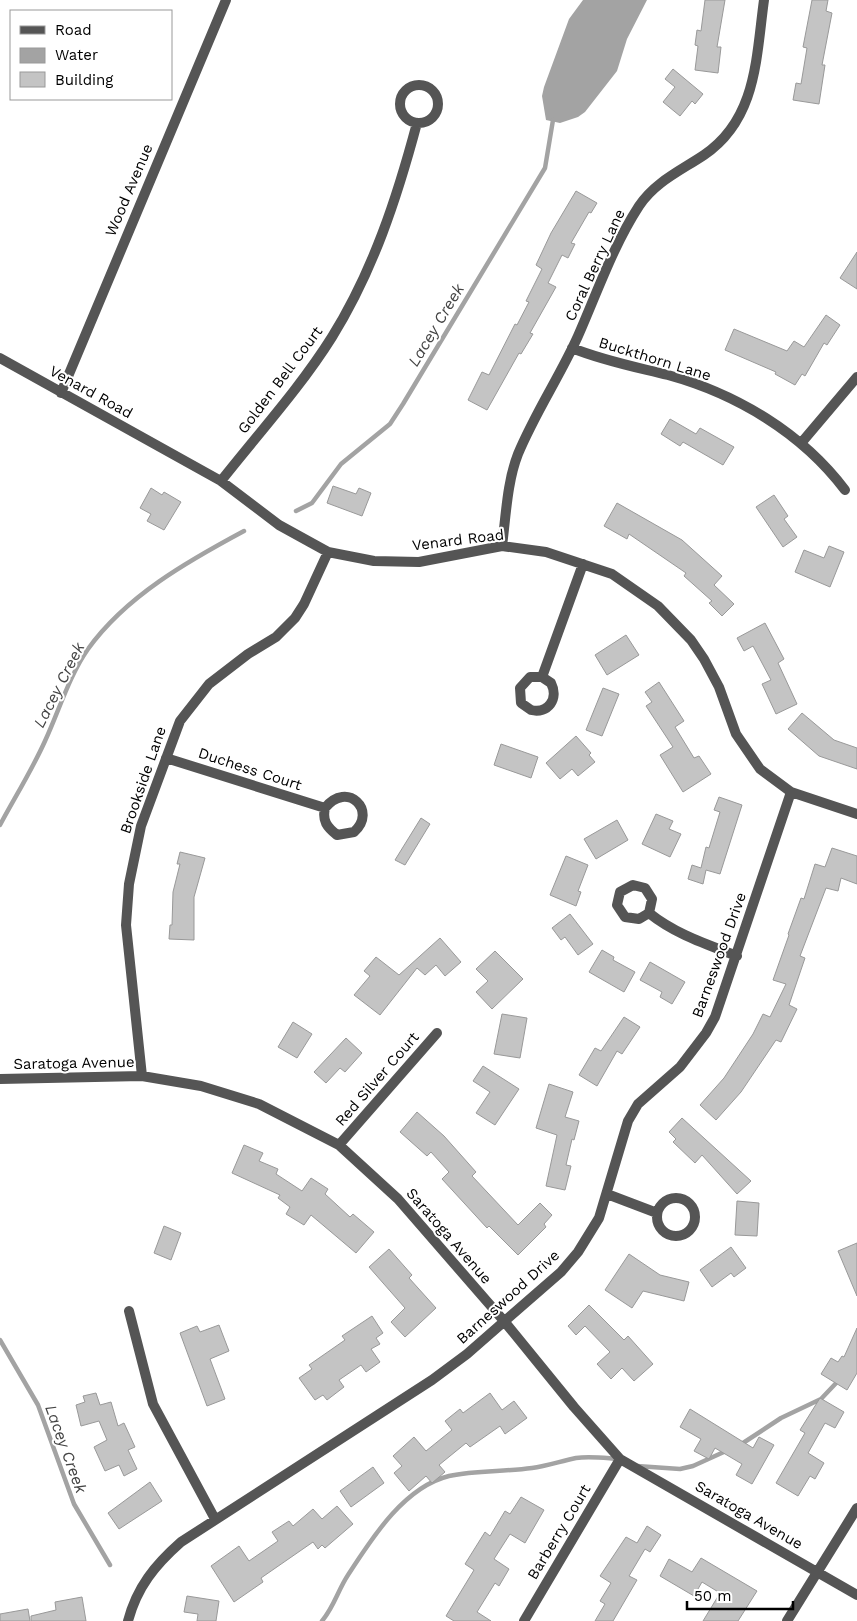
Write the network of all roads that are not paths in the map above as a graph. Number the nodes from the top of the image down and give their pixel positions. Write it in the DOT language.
graph roads {
  1 [pos="226,0"];
  2 [pos="764,0"];
  3 [pos="417,123"];
  4 [pos="572,348"];
  5 [pos="0,358"];
  6 [pos="857,377"];
  7 [pos="61,393"];
  8 [pos="802,442"];
  9 [pos="220,481"];
  10 [pos="845,490"];
  11 [pos="502,546"];
  12 [pos="328,552"];
  13 [pos="582,564"];
  14 [pos="542,676"];
  15 [pos="166,758"];
  16 [pos="790,792"];
  17 [pos="325,808"];
  18 [pos="857,814"];
  19 [pos="649,912"];
  20 [pos="737,956"];
  21 [pos="437,1033"];
  22 [pos="142,1076"];
  23 [pos="0,1079"];
  24 [pos="339,1144"];
  25 [pos="607,1194"];
  26 [pos="657,1213"];
  27 [pos="129,1311"];
  28 [pos="504,1321"];
  29 [pos="620,1459"];
  30 [pos="857,1508"];
  31 [pos="215,1519"];
  32 [pos="816,1572"];
  33 [pos="857,1595"];
  34 [pos="128,1621"];
  35 [pos="524,1621"];
  36 [pos="787,1621"];
  1 -- 7 [label="street, Wood Avenue"];
  2 -- 4 [label="street, Coral Berry Lane"];
  3 -- 9 [label="street, Golden Bell Court"];
  4 -- 8 [label="street, Buckthorn Lane"];
  4 -- 11 [label="street, Coral Berry Lane"];
  5 -- 7 [label="street, Venard Road"];
  6 -- 8 [label="street"];
  7 -- 9 [label="street, Venard Road"];
  8 -- 10 [label="street, Buckthorn Lane"];
  9 -- 12 [label="street, Venard Road"];
  11 -- 12 [label="street, Venard Road"];
  11 -- 13 [label="street, Venard Road"];
  12 -- 15 [label="street, Brookside Lane"];
  13 -- 14 [label="street"];
  13 -- 16 [label="street, Venard Road"];
  15 -- 17 [label="street, Duchess Court"];
  15 -- 22 [label="street, Brookside Lane"];
  16 -- 18 [label="street, Venard Road"];
  16 -- 20 [label="street, Barneswood Drive"];
  19 -- 20 [label="street"];
  20 -- 25 [label="street, Barneswood Drive"];
  21 -- 24 [label="street, Red Silver Court"];
  22 -- 23 [label="street, Saratoga Avenue"];
  22 -- 24 [label="street, Saratoga Avenue"];
  24 -- 28 [label="street, Saratoga Avenue"];
  25 -- 26 [label="street"];
  25 -- 28 [label="street, Barneswood Drive"];
  27 -- 31 [label="street"];
  28 -- 29 [label="street, Saratoga Avenue"];
  28 -- 31 [label="street, Barneswood Drive"];
  29 -- 32 [label="street, Saratoga Avenue"];
  29 -- 35 [label="street, Barberry Court"];
  30 -- 32 [label="street"];
  31 -- 34 [label="street, Barneswood Drive"];
  32 -- 33 [label="street, Saratoga Avenue"];
  32 -- 36 [label="street"];
}
